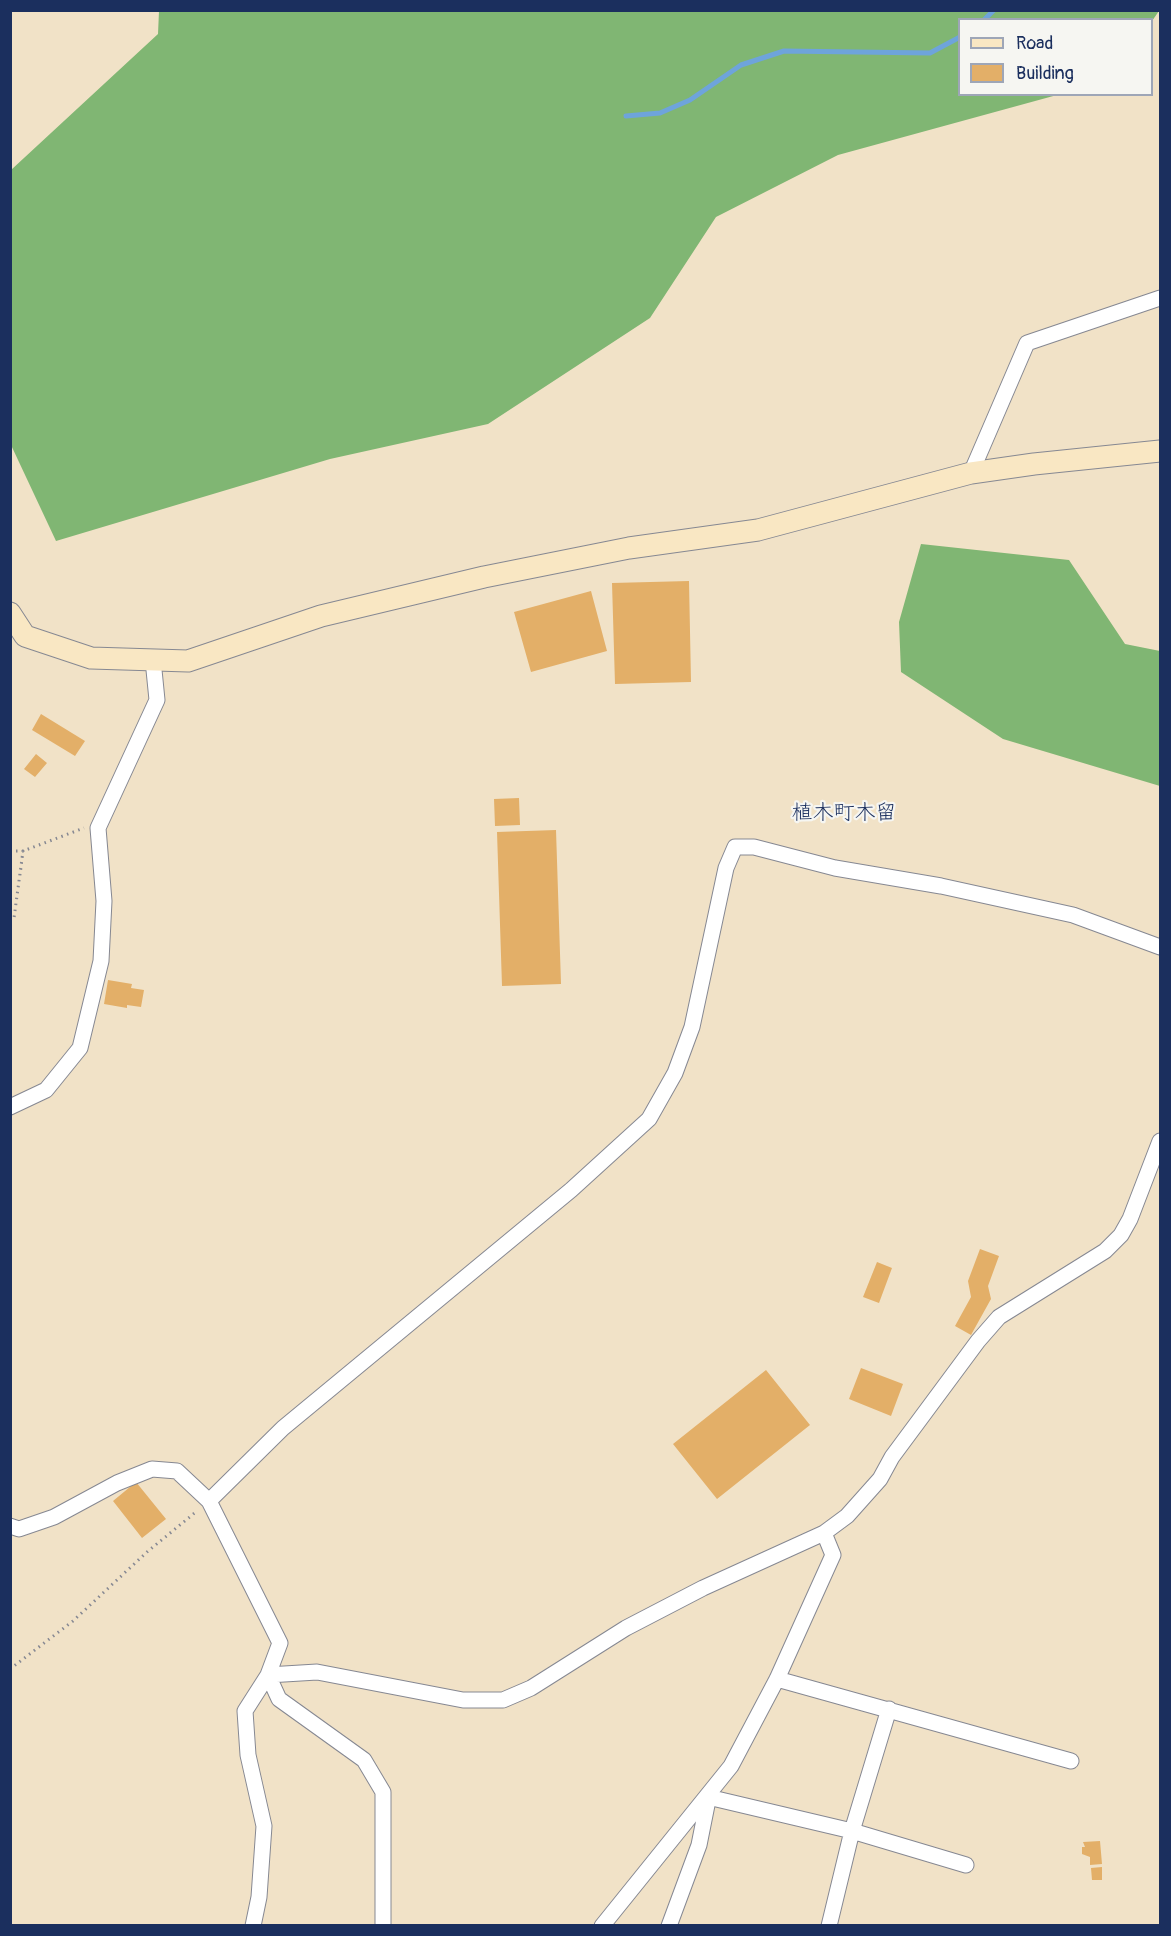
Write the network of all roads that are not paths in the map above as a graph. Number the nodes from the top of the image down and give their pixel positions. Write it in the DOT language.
graph roads {
  1 [pos="1161,298"];
  2 [pos="1161,451"];
  3 [pos="971,473"];
  4 [pos="10,613"];
  5 [pos="153,660"];
  6 [pos="1161,947"];
  7 [pos="10,1107"];
  8 [pos="1161,1141"];
  9 [pos="209,1502"];
  10 [pos="10,1526"];
  11 [pos="824,1533"];
  12 [pos="268,1675"];
  13 [pos="777,1679"];
  14 [pos="889,1709"];
  15 [pos="1071,1761"];
  16 [pos="708,1797"];
  17 [pos="852,1831"];
  18 [pos="966,1865"];
  19 [pos="253,1926"];
  20 [pos="383,1926"];
  21 [pos="602,1926"];
  22 [pos="669,1926"];
  23 [pos="829,1926"];
  1 -- 3 [label="street"];
  2 -- 3 [label="street"];
  3 -- 5 [label="street"];
  4 -- 5 [label="street"];
  5 -- 7 [label="street"];
  6 -- 9 [label="street"];
  8 -- 11 [label="street"];
  9 -- 10 [label="street"];
  9 -- 12 [label="street"];
  11 -- 12 [label="street"];
  11 -- 13 [label="street"];
  12 -- 19 [label="street"];
  12 -- 20 [label="street"];
  13 -- 14 [label="street"];
  13 -- 16 [label="street"];
  14 -- 15 [label="street"];
  14 -- 17 [label="street"];
  16 -- 17 [label="street"];
  16 -- 21 [label="street"];
  16 -- 22 [label="street"];
  17 -- 18 [label="street"];
  17 -- 23 [label="street"];
}
